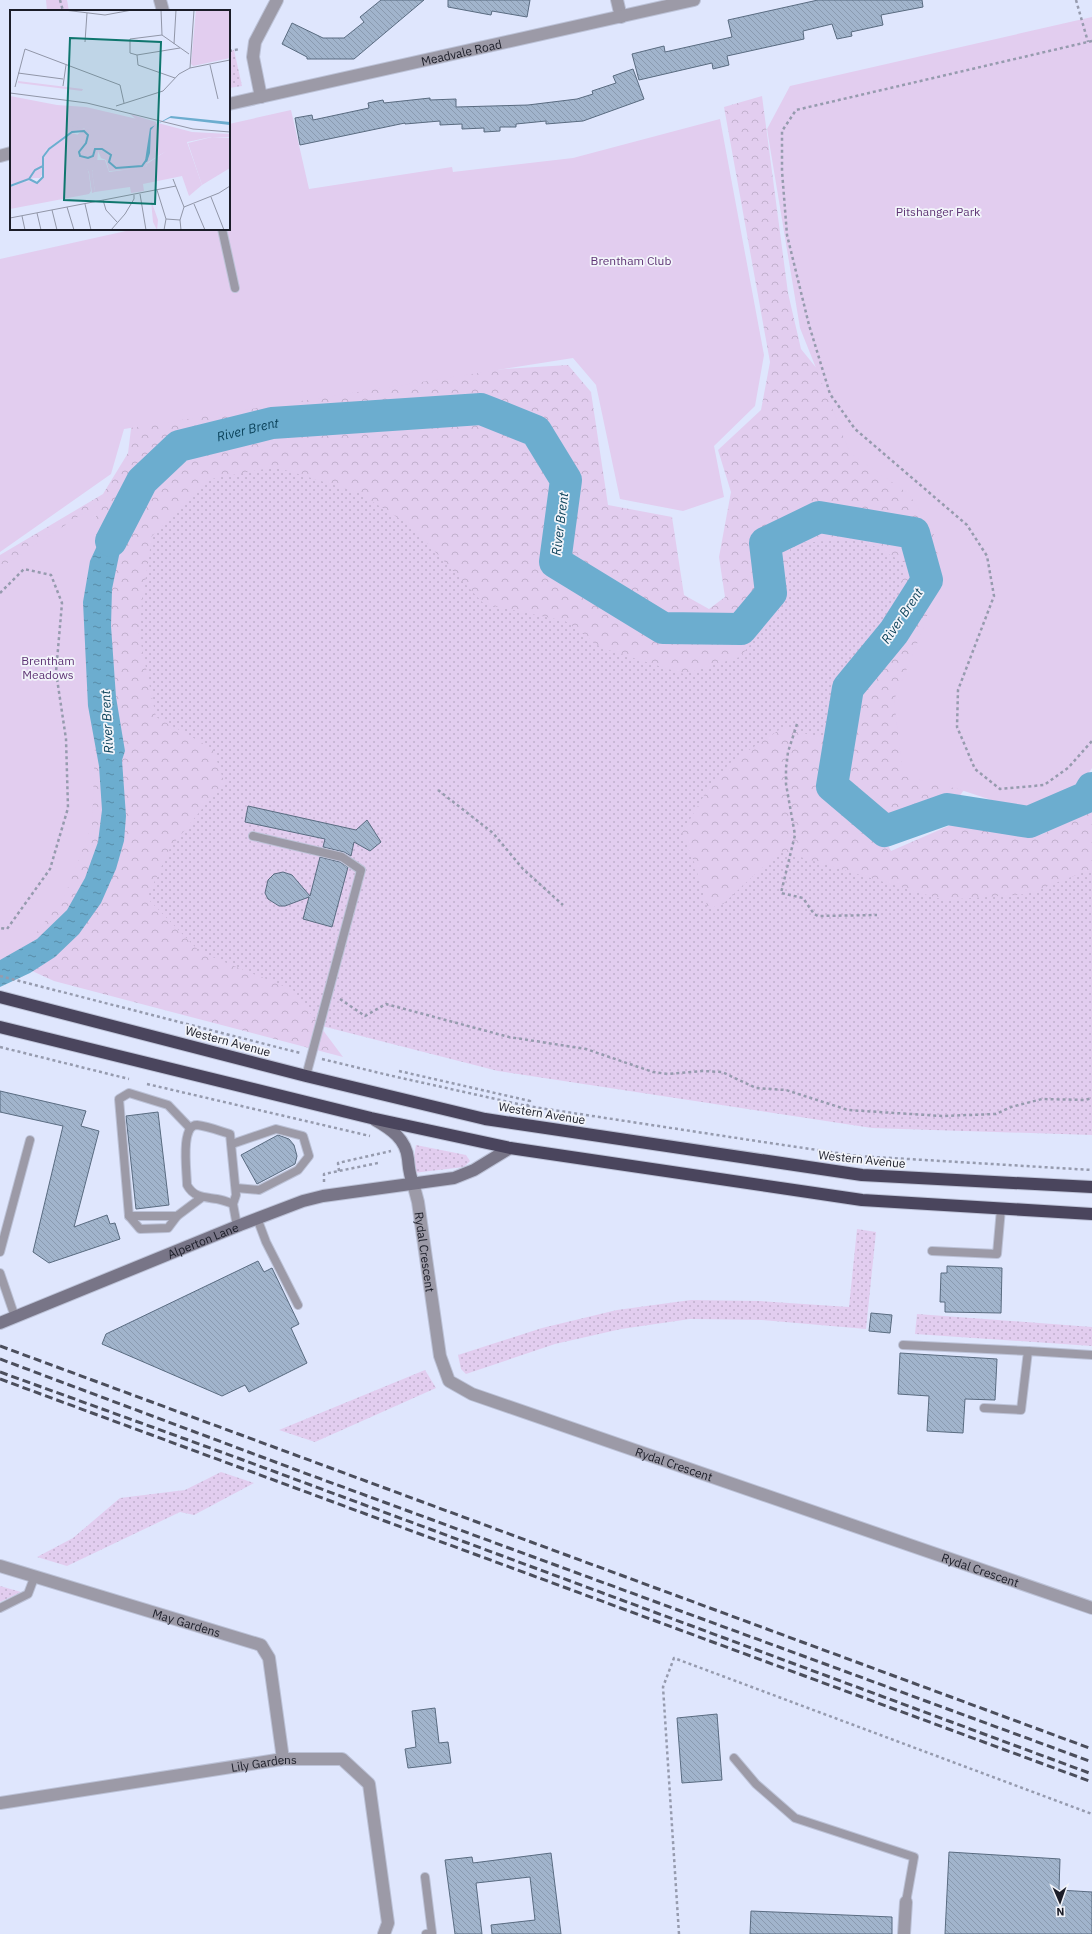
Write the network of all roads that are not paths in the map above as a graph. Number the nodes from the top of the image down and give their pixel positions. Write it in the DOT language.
graph roads {
  1 [pos="160,0"];
  2 [pos="277,0"];
  3 [pos="617,0"];
  4 [pos="694,0"];
  5 [pos="163,10"];
  6 [pos="621,17"];
  7 [pos="261,97"];
  8 [pos="230,104"];
  9 [pos="10,153"];
  10 [pos="0,156"];
  11 [pos="222,230"];
  12 [pos="235,288"];
  13 [pos="253,836"];
  14 [pos="1,997"];
  15 [pos="0,1027"];
  16 [pos="306,1076"];
  17 [pos="371,1118"];
  18 [pos="190,1128"];
  19 [pos="30,1140"];
  20 [pos="232,1144"];
  21 [pos="510,1148"];
  22 [pos="413,1183"];
  23 [pos="1092,1187"];
  24 [pos="236,1188"];
  25 [pos="201,1198"];
  26 [pos="233,1204"];
  27 [pos="1001,1208"];
  28 [pos="1092,1214"];
  29 [pos="129,1216"];
  30 [pos="177,1216"];
  31 [pos="257,1218"];
  32 [pos="237,1226"];
  33 [pos="1,1248"];
  34 [pos="932,1251"];
  35 [pos="0,1274"];
  36 [pos="298,1305"];
  37 [pos="15,1317"];
  38 [pos="0,1323"];
  39 [pos="903,1345"];
  40 [pos="1028,1351"];
  41 [pos="1092,1355"];
  42 [pos="984,1408"];
  43 [pos="0,1566"];
  44 [pos="34,1578"];
  45 [pos="0,1608"];
  46 [pos="1092,1608"];
  47 [pos="734,1758"];
  48 [pos="283,1759"];
  49 [pos="0,1803"];
  50 [pos="425,1877"];
  51 [pos="906,1902"];
  52 [pos="384,1934"];
  53 [pos="430,1934"];
  54 [pos="904,1934"];
  1 -- 5 [label="street"];
  2 -- 7 [label="street"];
  3 -- 6 [label="street"];
  4 -- 6 [label="street, Meadvale Road"];
  6 -- 7 [label="street, Meadvale Road"];
  7 -- 8 [label="street, Meadvale Road"];
  9 -- 10 [label="street"];
  11 -- 12 [label="lane"];
  13 -- 16 [label="lane"];
  14 -- 16 [label="highway, Western Avenue"];
  15 -- 17 [label="highway"];
  16 -- 23 [label="highway, Western Avenue"];
  17 -- 21 [label="highway"];
  17 -- 22 [label="main road"];
  18 -- 20 [label="lane"];
  18 -- 25 [label="lane"];
  18 -- 29 [label="lane"];
  19 -- 33 [label="lane"];
  20 -- 24 [label="lane"];
  20 -- 24 [label="lane"];
  21 -- 22 [label="main road, Alperton Lane"];
  21 -- 27 [label="highway"];
  22 -- 31 [label="main road, Alperton Lane"];
  22 -- 46 [label="street, Rydal Crescent"];
  24 -- 26 [label="lane"];
  25 -- 26 [label="lane"];
  25 -- 30 [label="lane"];
  26 -- 32 [label="lane"];
  27 -- 28 [label="highway"];
  27 -- 34 [label="lane"];
  29 -- 30 [label="lane"];
  29 -- 30 [label="lane"];
  31 -- 32 [label="main road, Alperton Lane"];
  31 -- 36 [label="lane"];
  32 -- 37 [label="main road, Alperton Lane"];
  35 -- 37 [label="lane"];
  37 -- 38 [label="main road, Alperton Lane"];
  39 -- 40 [label="lane"];
  40 -- 41 [label="lane"];
  40 -- 42 [label="lane"];
  43 -- 44 [label="street, May Gardens"];
  44 -- 45 [label="lane"];
  44 -- 48 [label="street, May Gardens"];
  47 -- 51 [label="lane"];
  48 -- 49 [label="street, Lily Gardens"];
  48 -- 52 [label="street, Lily Gardens"];
  50 -- 53 [label="lane"];
  51 -- 54 [label="street"];
}
